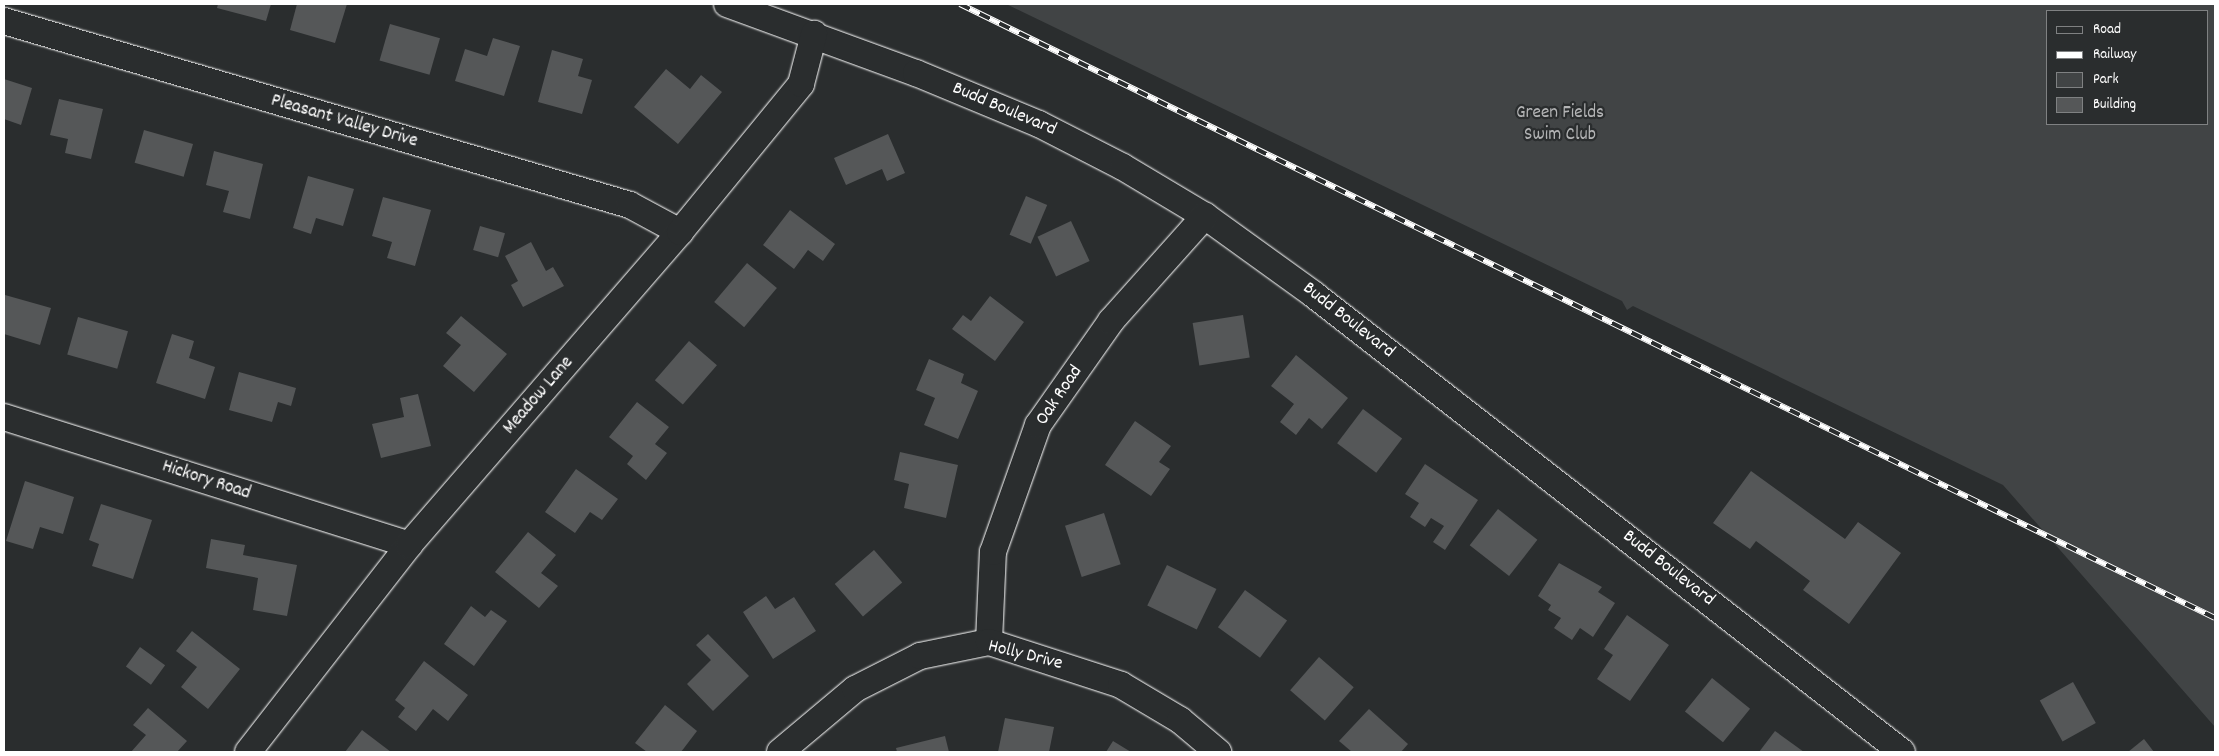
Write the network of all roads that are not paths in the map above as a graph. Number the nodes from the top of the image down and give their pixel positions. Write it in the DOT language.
graph roads {
  1 [pos="727,4"];
  2 [pos="4,21"];
  3 [pos="814,34"];
  4 [pos="1205,216"];
  5 [pos="680,232"];
  6 [pos="4,417"];
  7 [pos="409,545"];
  8 [pos="988,642"];
  9 [pos="248,752"];
  10 [pos="780,752"];
  11 [pos="1218,752"];
  12 [pos="1902,752"];
  1 -- 3 [label="street, Budd Boulevard"];
  2 -- 5 [label="street, Pleasant Valley Drive"];
  3 -- 4 [label="street, Budd Boulevard"];
  3 -- 5 [label="street, Meadow Lane"];
  4 -- 8 [label="street, Oak Road"];
  4 -- 12 [label="street, Budd Boulevard"];
  5 -- 7 [label="street, Meadow Lane"];
  6 -- 7 [label="street, Hickory Road"];
  7 -- 9 [label="street, Meadow Lane"];
  8 -- 10 [label="street, Holly Drive"];
  8 -- 11 [label="street, Holly Drive"];
}
